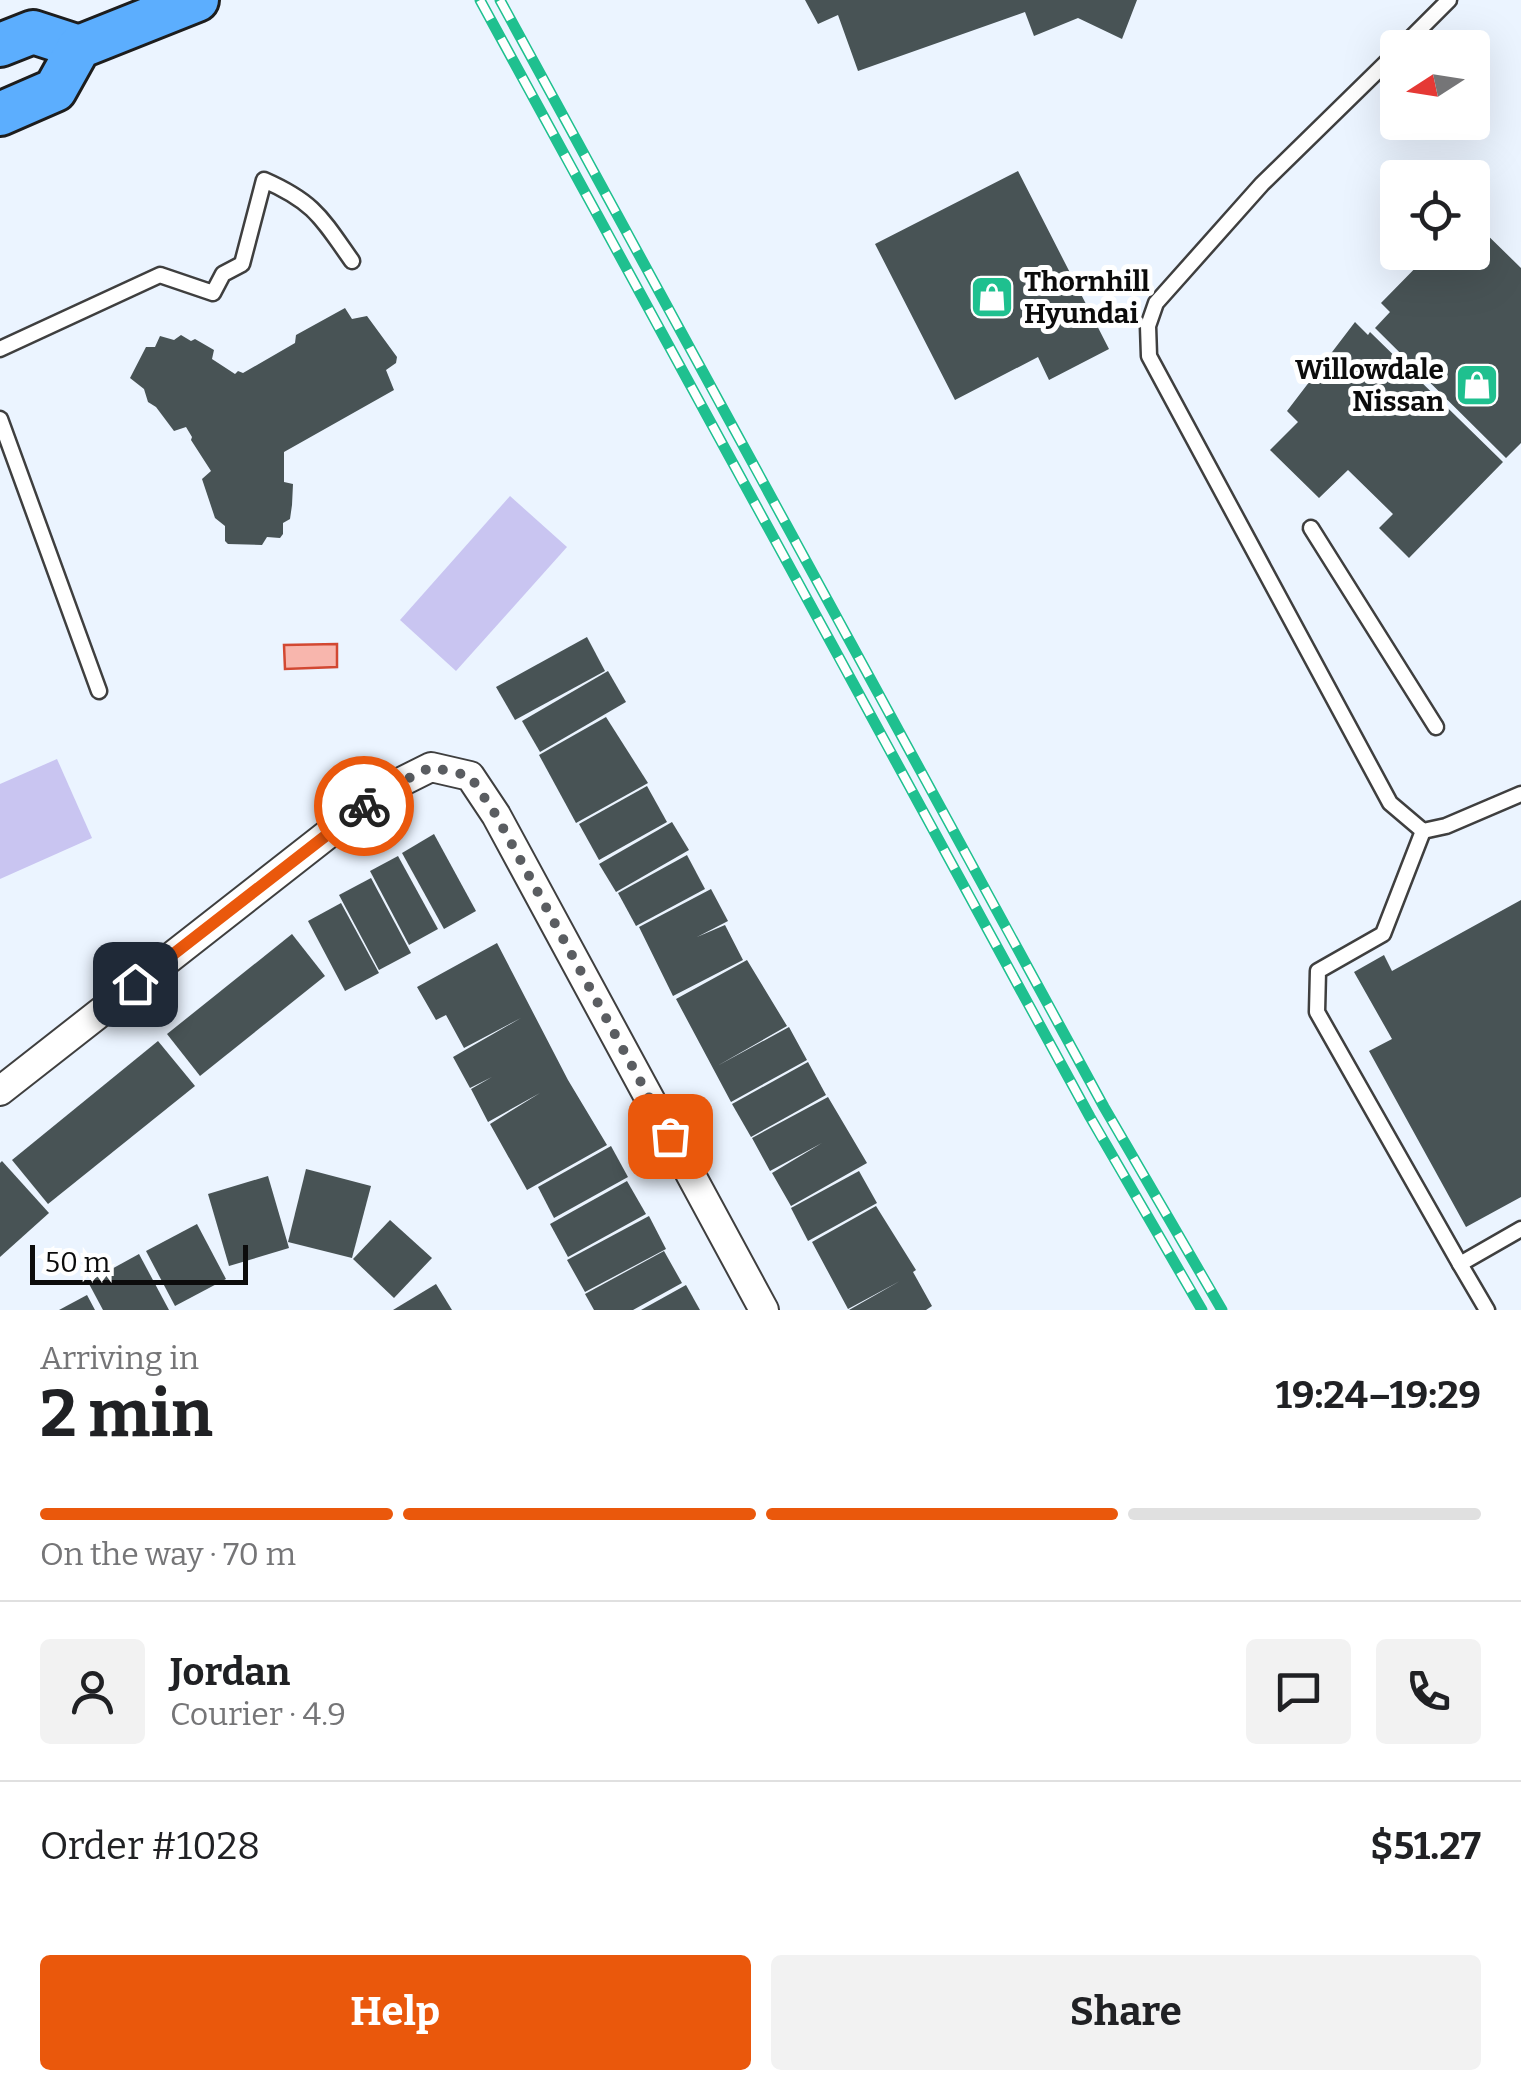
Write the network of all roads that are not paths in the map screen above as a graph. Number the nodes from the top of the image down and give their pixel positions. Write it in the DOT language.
graph roads {
  1 [pos="197,0"];
  2 [pos="1449,0"];
  3 [pos="1418,30"];
  4 [pos="0,44"];
  5 [pos="79,47"];
  6 [pos="1380,68"];
  7 [pos="0,114"];
  8 [pos="352,260"];
  9 [pos="0,350"];
  10 [pos="0,419"];
  11 [pos="1311,528"];
  12 [pos="99,691"];
  13 [pos="1436,727"];
  14 [pos="1521,794"];
  15 [pos="1423,831"];
  16 [pos="0,1091"];
  17 [pos="1521,1228"];
  18 [pos="1460,1264"];
  19 [pos="764,1310"];
  20 [pos="1487,1310"];
  1 -- 5 [label="main road"];
  2 -- 3 [label="lane"];
  4 -- 5 [label="main road"];
  5 -- 7 [label="main road"];
  6 -- 15 [label="lane"];
  8 -- 9 [label="lane"];
  10 -- 12 [label="lane"];
  11 -- 13 [label="lane"];
  14 -- 15 [label="lane"];
  15 -- 18 [label="lane"];
  16 -- 19 [label="street"];
  17 -- 18 [label="lane"];
  18 -- 20 [label="lane"];
}
